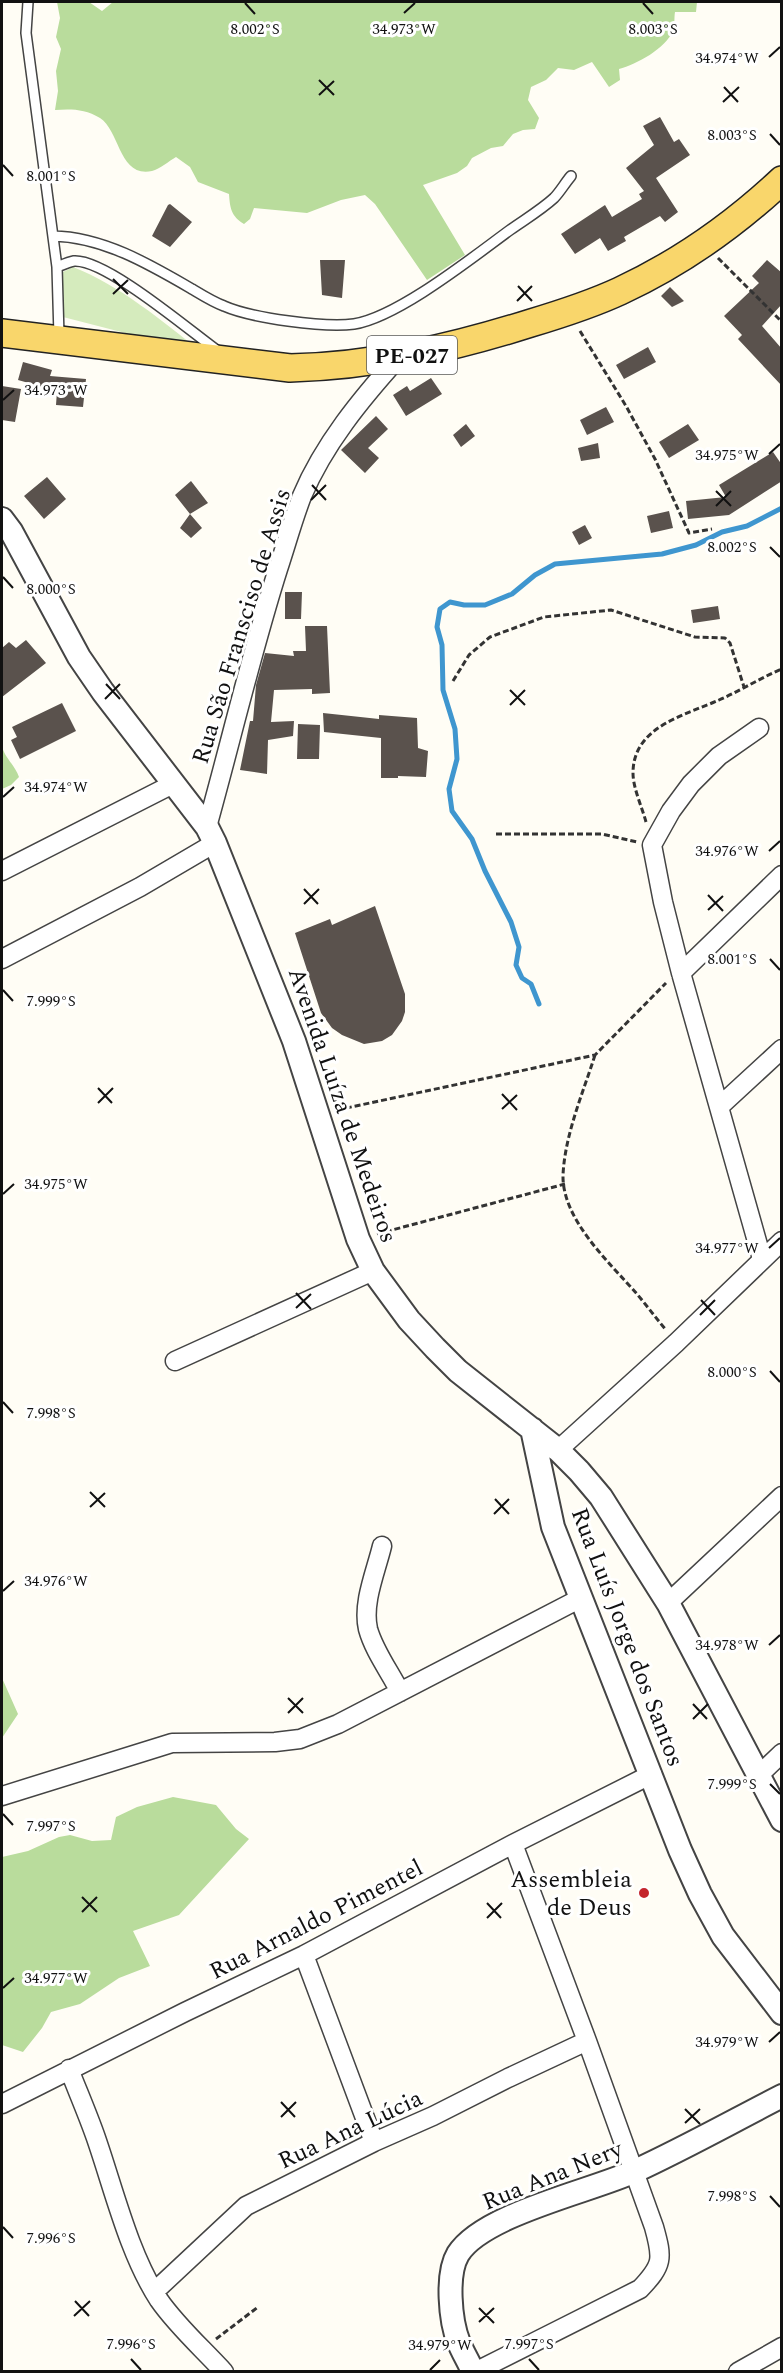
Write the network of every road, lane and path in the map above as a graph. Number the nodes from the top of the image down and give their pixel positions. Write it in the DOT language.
graph roads {
  1 [pos="28,2"];
  2 [pos="571,176"];
  3 [pos="782,180"];
  4 [pos="53,236"];
  5 [pos="710,237"];
  6 [pos="57,267"];
  7 [pos="568,311"];
  8 [pos="782,322"];
  9 [pos="2,333"];
  10 [pos="59,341"];
  11 [pos="398,358"];
  12 [pos="232,361"];
  13 [pos="2,519"];
  14 [pos="712,529"];
  15 [pos="782,669"];
  16 [pos="453,681"];
  17 [pos="744,687"];
  18 [pos="759,728"];
  19 [pos="173,784"];
  20 [pos="496,834"];
  21 [pos="211,835"];
  22 [pos="652,845"];
  23 [pos="2,871"];
  24 [pos="782,875"];
  25 [pos="2,959"];
  26 [pos="681,971"];
  27 [pos="782,1049"];
  28 [pos="595,1055"];
  29 [pos="720,1106"];
  30 [pos="316,1114"];
  31 [pos="565,1184"];
  32 [pos="358,1239"];
  33 [pos="782,1241"];
  34 [pos="762,1259"];
  35 [pos="373,1271"];
  36 [pos="676,1343"];
  37 [pos="174,1361"];
  38 [pos="532,1429"];
  39 [pos="558,1450"];
  40 [pos="782,1496"];
  41 [pos="382,1546"];
  42 [pos="581,1598"];
  43 [pos="668,1603"];
  44 [pos="400,1692"];
  45 [pos="782,1754"];
  46 [pos="652,1774"];
  47 [pos="759,1775"];
  48 [pos="2,1796"];
  49 [pos="782,1820"];
  50 [pos="513,1844"];
  51 [pos="304,1955"];
  52 [pos="782,2013"];
  53 [pos="588,2041"];
  54 [pos="69,2069"];
  55 [pos="782,2096"];
  56 [pos="2,2104"];
  57 [pos="374,2142"];
  58 [pos="633,2172"];
  59 [pos="155,2291"];
  60 [pos="258,2307"];
  61 [pos="782,2347"];
  62 [pos="203,2349"];
  63 [pos="224,2372"];
  64 [pos="474,2372"];
  65 [pos="738,2372"];
  1 -- 4 [label="lane"];
  2 -- 4 [label="lane"];
  3 -- 5 [label="main road, PE-027"];
  4 -- 6 [label="lane"];
  5 -- 7 [label="main road, PE-027"];
  5 -- 8 [label="path"];
  6 -- 10 [label="lane"];
  6 -- 12 [label="lane"];
  7 -- 11 [label="main road, PE-027"];
  7 -- 14 [label="path"];
  9 -- 10 [label="main road, PE-027"];
  10 -- 12 [label="main road, PE-027"];
  11 -- 12 [label="main road, PE-027"];
  11 -- 21 [label="street, Rua São Fransciso de Assis"];
  13 -- 19 [label="street, Avenida Luíza de Medeiros"];
  15 -- 17 [label="path"];
  16 -- 17 [label="path"];
  17 -- 22 [label="path"];
  18 -- 22 [label="street"];
  19 -- 21 [label="street, Avenida Luíza de Medeiros"];
  19 -- 23 [label="street"];
  20 -- 22 [label="path"];
  21 -- 25 [label="street"];
  21 -- 30 [label="street, Avenida Luíza de Medeiros"];
  22 -- 26 [label="street"];
  24 -- 26 [label="street"];
  26 -- 28 [label="path"];
  26 -- 29 [label="street"];
  27 -- 29 [label="street"];
  28 -- 30 [label="path"];
  28 -- 31 [label="path"];
  29 -- 34 [label="street"];
  30 -- 32 [label="street, Avenida Luíza de Medeiros"];
  31 -- 32 [label="path"];
  31 -- 36 [label="path"];
  32 -- 35 [label="street, Avenida Luíza de Medeiros"];
  33 -- 34 [label="street"];
  34 -- 36 [label="street"];
  35 -- 37 [label="street"];
  35 -- 38 [label="street, Avenida Luíza de Medeiros"];
  36 -- 39 [label="street"];
  38 -- 39 [label="street, Avenida Luíza de Medeiros"];
  38 -- 42 [label="street, Rua Luís Jorge dos Santos"];
  39 -- 43 [label="street, Avenida Luíza de Medeiros"];
  40 -- 43 [label="street"];
  41 -- 44 [label="street"];
  42 -- 44 [label="street"];
  42 -- 46 [label="street, Rua Luís Jorge dos Santos"];
  43 -- 47 [label="street, Avenida Luíza de Medeiros"];
  44 -- 48 [label="street"];
  45 -- 47 [label="street"];
  46 -- 50 [label="street, Rua Arnaldo Pimentel"];
  46 -- 52 [label="street, Rua Luís Jorge dos Santos"];
  47 -- 49 [label="street, Avenida Luíza de Medeiros"];
  50 -- 51 [label="street, Rua Arnaldo Pimentel"];
  50 -- 53 [label="street"];
  51 -- 54 [label="street, Rua Arnaldo Pimentel"];
  51 -- 57 [label="street"];
  53 -- 57 [label="street, Rua Ana Lúcia"];
  53 -- 58 [label="street"];
  54 -- 56 [label="street, Rua Arnaldo Pimentel"];
  54 -- 59 [label="street"];
  55 -- 58 [label="street, Rua Ana Nery"];
  57 -- 59 [label="street, Rua Ana Lúcia"];
  58 -- 64 [label="street"];
  58 -- 64 [label="street, Rua Ana Nery"];
  59 -- 62 [label="street"];
  60 -- 62 [label="path"];
  61 -- 65 [label="street"];
  62 -- 63 [label="street"];
}
